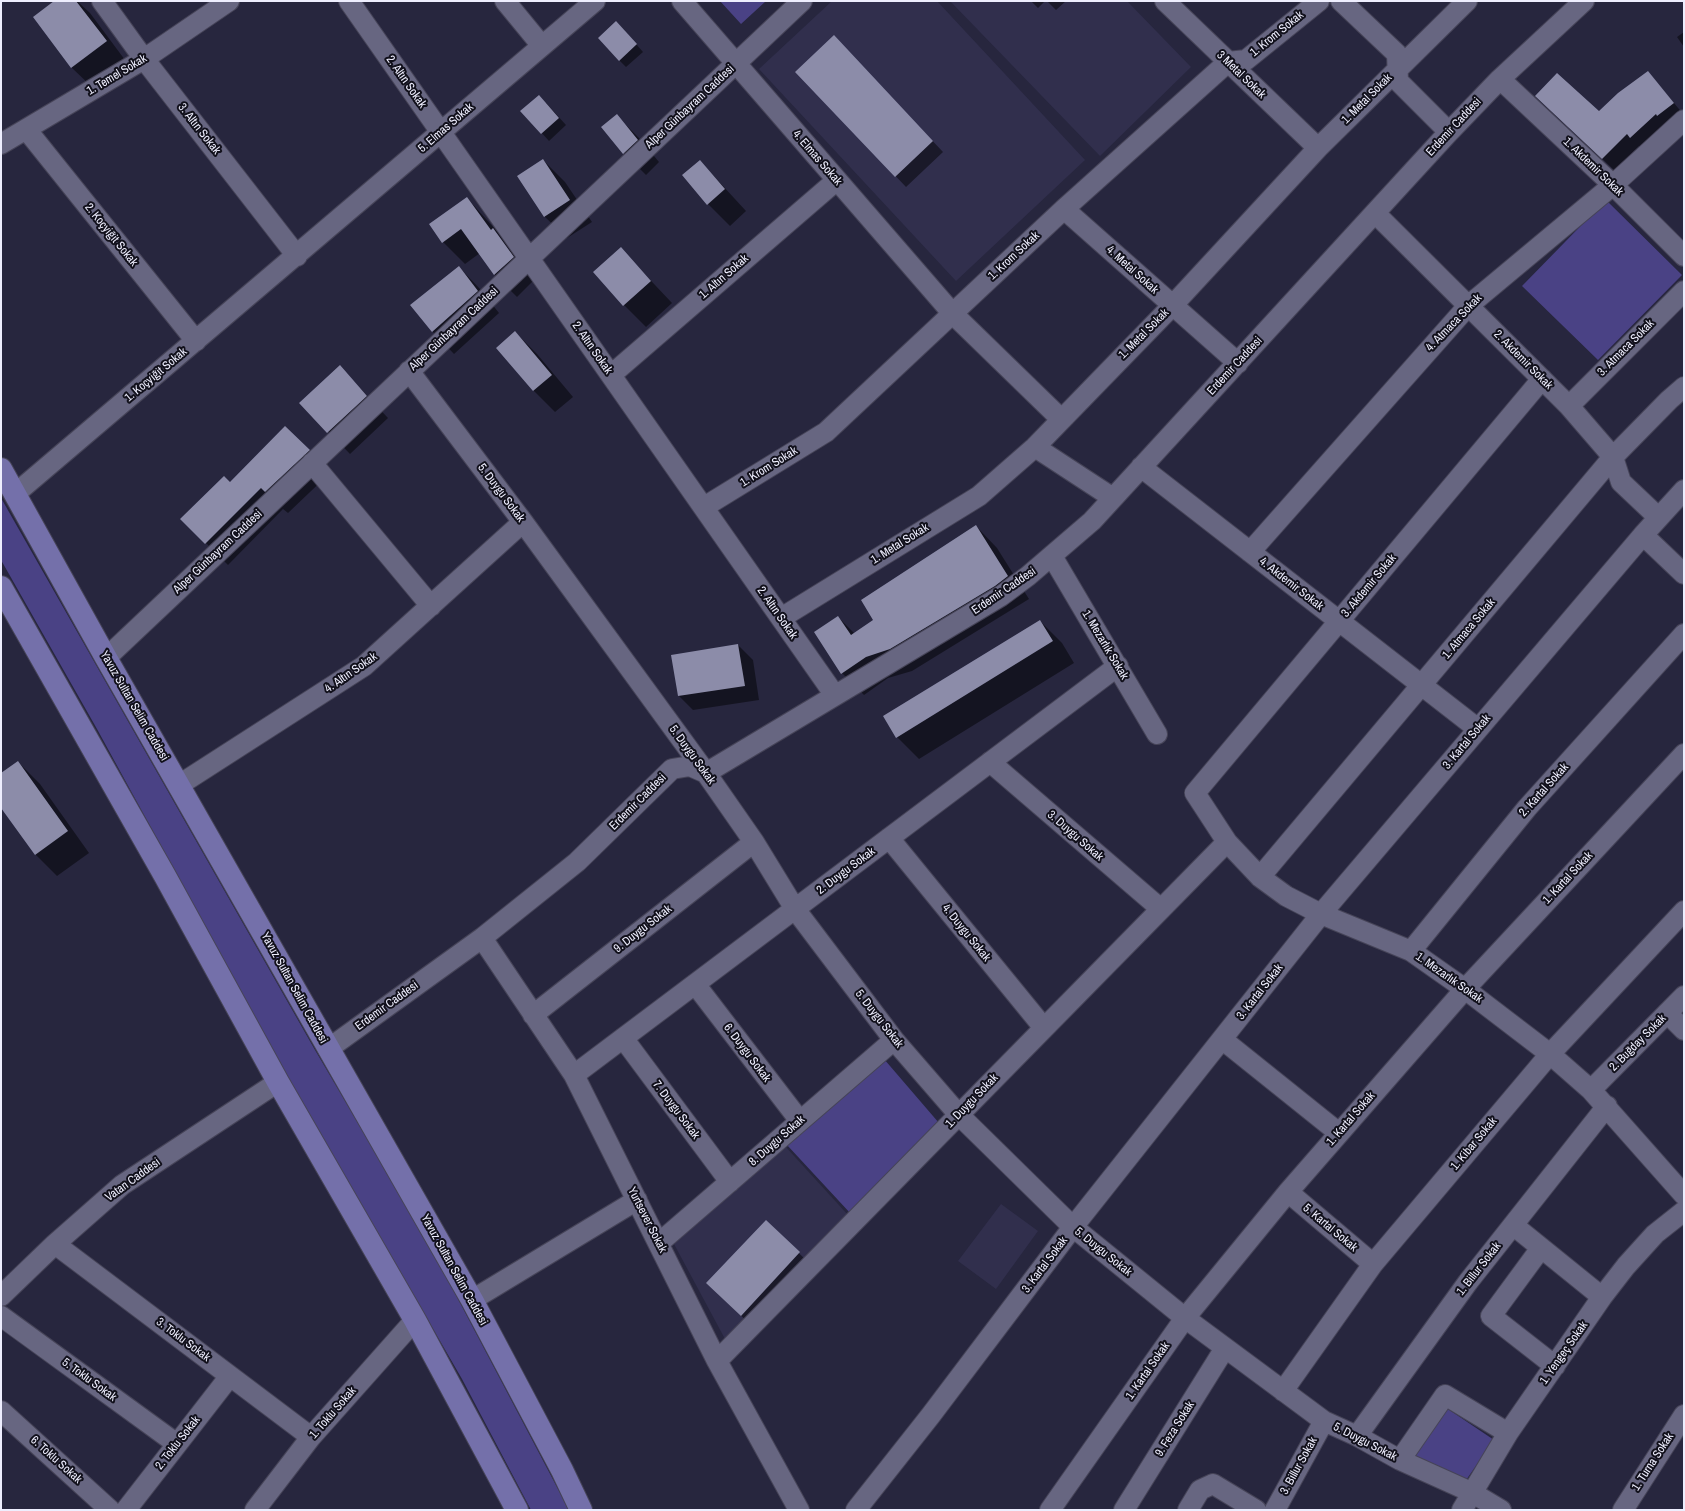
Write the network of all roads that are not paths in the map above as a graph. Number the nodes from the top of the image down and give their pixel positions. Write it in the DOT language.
graph roads {
  1 [pos="102,1"];
  2 [pos="229,1"];
  3 [pos="349,1"];
  4 [pos="505,1"];
  5 [pos="595,1"];
  6 [pos="682,1"];
  7 [pos="802,1"];
  8 [pos="1165,1"];
  9 [pos="1319,1"];
  10 [pos="1341,1"];
  11 [pos="1467,1"];
  12 [pos="1584,1"];
  13 [pos="542,46"];
  14 [pos="144,59"];
  15 [pos="1228,62"];
  16 [pos="735,64"];
  17 [pos="1398,68"];
  18 [pos="1500,79"];
  19 [pos="1684,120"];
  20 [pos="26,129"];
  21 [pos="441,132"];
  22 [pos="1449,132"];
  23 [pos="2,142"];
  24 [pos="1318,148"];
  25 [pos="837,180"];
  26 [pos="1613,185"];
  27 [pos="1064,209"];
  28 [pos="1375,214"];
  29 [pos="297,256"];
  30 [pos="1684,256"];
  31 [pos="529,258"];
  32 [pos="1684,291"];
  33 [pos="1172,306"];
  34 [pos="1468,306"];
  35 [pos="953,314"];
  36 [pos="196,341"];
  37 [pos="1238,363"];
  38 [pos="409,372"];
  39 [pos="610,375"];
  40 [pos="1542,379"];
  41 [pos="1684,387"];
  42 [pos="1569,406"];
  43 [pos="1062,419"];
  44 [pos="1035,447"];
  45 [pos="1613,457"];
  46 [pos="312,463"];
  47 [pos="1141,467"];
  48 [pos="1,469"];
  49 [pos="1684,490"];
  50 [pos="15,494"];
  51 [pos="1113,498"];
  52 [pos="704,508"];
  53 [pos="1658,517"];
  54 [pos="523,522"];
  55 [pos="1643,534"];
  56 [pos="1250,552"];
  57 [pos="1052,556"];
  58 [pos="1684,574"];
  59 [pos="1,587"];
  60 [pos="431,606"];
  61 [pos="781,618"];
  62 [pos="1339,621"];
  63 [pos="1684,634"];
  64 [pos="106,658"];
  65 [pos="1118,666"];
  66 [pos="1422,686"];
  67 [pos="834,694"];
  68 [pos="1478,730"];
  69 [pos="1157,734"];
  70 [pos="1684,754"];
  71 [pos="990,762"];
  72 [pos="706,773"];
  73 [pos="179,785"];
  74 [pos="1195,794"];
  75 [pos="888,838"];
  76 [pos="754,842"];
  77 [pos="1227,842"];
  78 [pos="1260,877"];
  79 [pos="795,909"];
  80 [pos="1161,909"];
  81 [pos="1684,911"];
  82 [pos="1321,914"];
  83 [pos="482,938"];
  84 [pos="1411,951"];
  85 [pos="695,984"];
  86 [pos="1465,989"];
  87 [pos="1684,996"];
  88 [pos="1667,1013"];
  89 [pos="533,1015"];
  90 [pos="1044,1028"];
  91 [pos="1684,1030"];
  92 [pos="623,1038"];
  93 [pos="894,1040"];
  94 [pos="1223,1040"];
  95 [pos="328,1049"];
  96 [pos="1550,1054"];
  97 [pos="574,1075"];
  98 [pos="278,1082"];
  99 [pos="1591,1090"];
  100 [pos="1607,1106"];
  101 [pos="959,1115"];
  102 [pos="800,1121"];
  103 [pos="1339,1133"];
  104 [pos="730,1182"];
  105 [pos="1288,1192"];
  106 [pos="1684,1195"];
  107 [pos="637,1200"];
  108 [pos="1684,1211"];
  109 [pos="1513,1225"];
  110 [pos="1073,1227"];
  111 [pos="659,1243"];
  112 [pos="55,1244"];
  113 [pos="1541,1248"];
  114 [pos="1373,1264"];
  115 [pos="1,1296"];
  116 [pos="1602,1297"];
  117 [pos="472,1300"];
  118 [pos="1,1316"];
  119 [pos="1185,1318"];
  120 [pos="415,1320"];
  121 [pos="1225,1348"];
  122 [pos="717,1361"];
  123 [pos="1555,1366"];
  124 [pos="230,1376"];
  125 [pos="1283,1391"];
  126 [pos="1,1411"];
  127 [pos="1684,1415"];
  128 [pos="1324,1421"];
  129 [pos="1508,1433"];
  130 [pos="1357,1436"];
  131 [pos="311,1437"];
  132 [pos="176,1444"];
  133 [pos="1400,1460"];
  134 [pos="1471,1492"];
  135 [pos="110,1510"];
  136 [pos="126,1510"];
  137 [pos="255,1510"];
  138 [pos="517,1510"];
  139 [pos="581,1510"];
  140 [pos="799,1510"];
  141 [pos="856,1510"];
  142 [pos="1050,1510"];
  143 [pos="1124,1510"];
  144 [pos="1188,1510"];
  145 [pos="1256,1510"];
  146 [pos="1275,1510"];
  147 [pos="1462,1510"];
  148 [pos="1501,1510"];
  149 [pos="1623,1510"];
  1 -- 14 [label="street, 3. Altın Sokak"];
  2 -- 14 [label="street, 1. Temel Sokak"];
  3 -- 21 [label="street, 2. Altın Sokak"];
  4 -- 13 [label="street"];
  5 -- 13 [label="street, 5. Elmas Sokak"];
  6 -- 16 [label="street, 4. Elmas Sokak"];
  7 -- 16 [label="street, Alper Günbayram Caddesi"];
  8 -- 15 [label="street, 3 Metal Sokak"];
  9 -- 15 [label="street, 1. Krom Sokak"];
  10 -- 17 [label="street"];
  11 -- 17 [label="street, 1. Metal Sokak"];
  12 -- 18 [label="street, Erdemir Caddesi"];
  13 -- 21 [label="street, 5. Elmas Sokak"];
  14 -- 20 [label="street, 1. Temel Sokak"];
  14 -- 29 [label="street, 3. Altın Sokak"];
  15 -- 24 [label="street, 3 Metal Sokak"];
  15 -- 27 [label="street, 1. Krom Sokak"];
  16 -- 25 [label="street, 4. Elmas Sokak"];
  16 -- 31 [label="street, Alper Günbayram Caddesi"];
  17 -- 22 [label="street"];
  17 -- 24 [label="street, 1. Metal Sokak"];
  18 -- 22 [label="street, Erdemir Caddesi"];
  18 -- 26 [label="street, 1. Akdemir Sokak"];
  19 -- 26 [label="street, 4. Atmaca Sokak"];
  20 -- 23 [label="street, 1. Temel Sokak"];
  20 -- 36 [label="street, 2. Koçyiğit Sokak"];
  21 -- 29 [label="street, 5. Elmas Sokak"];
  21 -- 31 [label="street, 2. Altın Sokak"];
  22 -- 28 [label="street, Erdemir Caddesi"];
  24 -- 33 [label="street, 1. Metal Sokak"];
  25 -- 35 [label="street, 4. Elmas Sokak"];
  25 -- 39 [label="street, 1. Altın Sokak"];
  26 -- 30 [label="street, 1. Akdemir Sokak"];
  26 -- 34 [label="street, 4. Atmaca Sokak"];
  27 -- 33 [label="street, 4. Metal Sokak"];
  27 -- 35 [label="street, 1. Krom Sokak"];
  28 -- 34 [label="street, 2. Akdemir Sokak"];
  28 -- 37 [label="street, Erdemir Caddesi"];
  29 -- 36 [label="street, 1. Koçyiğit Sokak"];
  31 -- 38 [label="street, Alper Günbayram Caddesi"];
  31 -- 39 [label="street, 2. Altın Sokak"];
  32 -- 42 [label="street, 3. Atmaca Sokak"];
  33 -- 37 [label="street, 4. Metal Sokak"];
  33 -- 43 [label="street, 1. Metal Sokak"];
  34 -- 40 [label="street, 2. Akdemir Sokak"];
  34 -- 56 [label="street, 4. Atmaca Sokak"];
  35 -- 43 [label="street, 4. Elmas Sokak"];
  35 -- 52 [label="street, 1. Krom Sokak"];
  36 -- 50 [label="street, 1. Koçyiğit Sokak"];
  37 -- 47 [label="street, Erdemir Caddesi"];
  38 -- 46 [label="street, Alper Günbayram Caddesi"];
  38 -- 54 [label="street, 5. Duygu Sokak"];
  39 -- 52 [label="street, 2. Altın Sokak"];
  40 -- 42 [label="street, 2. Akdemir Sokak"];
  40 -- 62 [label="street, 3. Akdemir Sokak"];
  41 -- 45 [label="street, 1. Atmaca Sokak"];
  42 -- 45 [label="street, 2. Akdemir Sokak"];
  43 -- 44 [label="street, 1. Metal Sokak"];
  44 -- 51 [label="street"];
  44 -- 61 [label="street, 1. Metal Sokak"];
  45 -- 53 [label="street, 2. Akdemir Sokak"];
  45 -- 66 [label="street, 1. Atmaca Sokak"];
  46 -- 60 [label="street"];
  46 -- 64 [label="street, Alper Günbayram Caddesi"];
  47 -- 51 [label="street, Erdemir Caddesi"];
  47 -- 56 [label="street, 4. Akdemir Sokak"];
  48 -- 50 [label="main road, Yavuz Sultan Selim Caddesi"];
  49 -- 53 [label="street, 3. Kartal Sokak"];
  50 -- 64 [label="main road, Yavuz Sultan Selim Caddesi"];
  51 -- 57 [label="street, Erdemir Caddesi"];
  52 -- 61 [label="street, 2. Altın Sokak"];
  53 -- 55 [label="street, 3. Kartal Sokak"];
  54 -- 60 [label="street, 4. Altın Sokak"];
  54 -- 72 [label="street, 5. Duygu Sokak"];
  55 -- 58 [label="street"];
  55 -- 68 [label="street, 3. Kartal Sokak"];
  56 -- 62 [label="street, 4. Akdemir Sokak"];
  57 -- 65 [label="street, 1. Mezarlık Sokak"];
  57 -- 67 [label="street, Erdemir Caddesi"];
  59 -- 98 [label="main road"];
  60 -- 73 [label="street, 4. Altın Sokak"];
  61 -- 67 [label="street, 2. Altın Sokak"];
  62 -- 66 [label="street, 4. Akdemir Sokak"];
  62 -- 74 [label="street, 3. Akdemir Sokak"];
  63 -- 84 [label="street, 2. Kartal Sokak"];
  64 -- 73 [label="main road, Yavuz Sultan Selim Caddesi"];
  65 -- 69 [label="street, 1. Mezarlık Sokak"];
  65 -- 71 [label="street, 2. Duygu Sokak"];
  66 -- 68 [label="street, 4. Akdemir Sokak"];
  66 -- 78 [label="street, 1. Atmaca Sokak"];
  67 -- 72 [label="street, Erdemir Caddesi"];
  68 -- 82 [label="street, 3. Kartal Sokak"];
  70 -- 86 [label="street, 1. Kartal Sokak"];
  71 -- 75 [label="street, 2. Duygu Sokak"];
  71 -- 80 [label="street, 3. Duygu Sokak"];
  72 -- 76 [label="street, 5. Duygu Sokak"];
  72 -- 83 [label="street, Erdemir Caddesi"];
  73 -- 95 [label="main road, Yavuz Sultan Selim Caddesi"];
  74 -- 77 [label="street, 1. Mezarlık Sokak"];
  75 -- 79 [label="street, 2. Duygu Sokak"];
  75 -- 90 [label="street, 4. Duygu Sokak"];
  76 -- 79 [label="street, 5. Duygu Sokak"];
  76 -- 89 [label="street, 9. Duygu Sokak"];
  77 -- 78 [label="street, 1. Mezarlık Sokak"];
  77 -- 80 [label="street, 1. Duygu Sokak"];
  78 -- 82 [label="street, 1. Mezarlık Sokak"];
  79 -- 85 [label="street, 2. Duygu Sokak"];
  79 -- 93 [label="street, 5. Duygu Sokak"];
  80 -- 90 [label="street, 1. Duygu Sokak"];
  81 -- 96 [label="street, 1. Kibar Sokak"];
  82 -- 84 [label="street, 1. Mezarlık Sokak"];
  82 -- 94 [label="street, 3. Kartal Sokak"];
  83 -- 89 [label="street, Yurtsever Sokak"];
  83 -- 95 [label="street, Erdemir Caddesi"];
  84 -- 86 [label="street, 1. Mezarlık Sokak"];
  85 -- 92 [label="street, 2. Duygu Sokak"];
  85 -- 102 [label="street, 6. Duygu Sokak"];
  86 -- 96 [label="street, 1. Mezarlık Sokak"];
  86 -- 103 [label="street, 1. Kartal Sokak"];
  87 -- 88 [label="street, 2. Buğday Sokak"];
  88 -- 91 [label="street"];
  88 -- 99 [label="street, 2. Buğday Sokak"];
  89 -- 97 [label="street, Yurtsever Sokak"];
  90 -- 101 [label="street, 1. Duygu Sokak"];
  92 -- 97 [label="street, 2. Duygu Sokak"];
  92 -- 104 [label="street, 7. Duygu Sokak"];
  93 -- 101 [label="street, 5. Duygu Sokak"];
  93 -- 102 [label="street, 8. Duygu Sokak"];
  94 -- 103 [label="street"];
  94 -- 110 [label="street, 3. Kartal Sokak"];
  95 -- 117 [label="main road, Yavuz Sultan Selim Caddesi"];
  96 -- 99 [label="street, 1. Mezarlık Sokak"];
  96 -- 114 [label="street, 1. Kibar Sokak"];
  97 -- 107 [label="street, Yurtsever Sokak"];
  98 -- 112 [label="street, Vatan Caddesi"];
  98 -- 120 [label="main road"];
  99 -- 100 [label="street, 1. Mezarlık Sokak"];
  100 -- 106 [label="street, 1. Mezarlık Sokak"];
  100 -- 109 [label="street, 1. Billur Sokak"];
  101 -- 110 [label="street, 5. Duygu Sokak"];
  101 -- 122 [label="street, 1. Duygu Sokak"];
  102 -- 104 [label="street, 8. Duygu Sokak"];
  103 -- 105 [label="street, 1. Kartal Sokak"];
  104 -- 111 [label="street, 8. Duygu Sokak"];
  105 -- 114 [label="street, 5. Kartal Sokak"];
  105 -- 119 [label="street, 1. Kartal Sokak"];
  107 -- 111 [label="street, Yurtsever Sokak"];
  107 -- 117 [label="street"];
  108 -- 116 [label="street, 1. Yengeç Sokak"];
  109 -- 113 [label="street"];
  109 -- 130 [label="street, 1. Billur Sokak"];
  110 -- 119 [label="street, 5. Duygu Sokak"];
  110 -- 141 [label="street, 3. Kartal Sokak"];
  111 -- 122 [label="street, Yurtsever Sokak"];
  112 -- 115 [label="street, Vatan Caddesi"];
  112 -- 124 [label="street, 3. Toklu Sokak"];
  113 -- 116 [label="street"];
  113 -- 123 [label="street"];
  114 -- 125 [label="street, 1. Kibar Sokak"];
  116 -- 123 [label="street, 1. Yengeç Sokak"];
  117 -- 139 [label="main road, Yavuz Sultan Selim Caddesi"];
  118 -- 132 [label="street, 5. Toklu Sokak"];
  119 -- 121 [label="street, 5. Duygu Sokak"];
  119 -- 142 [label="street, 1. Kartal Sokak"];
  120 -- 131 [label="street, 1. Toklu Sokak"];
  120 -- 138 [label="main road"];
  121 -- 125 [label="street, 5. Duygu Sokak"];
  121 -- 143 [label="street, 9. Feza Sokak"];
  122 -- 140 [label="street, Yurtsever Sokak"];
  123 -- 129 [label="street, 1. Yengeç Sokak"];
  124 -- 131 [label="street, 3. Toklu Sokak"];
  124 -- 132 [label="street, 2. Toklu Sokak"];
  125 -- 128 [label="street, 5. Duygu Sokak"];
  126 -- 135 [label="street, 6. Toklu Sokak"];
  127 -- 149 [label="street, 1. Turna Sokak"];
  128 -- 130 [label="street, 5. Duygu Sokak"];
  128 -- 146 [label="street, 3. Billur Sokak"];
  129 -- 133 [label="street"];
  129 -- 134 [label="street, 1. Yengeç Sokak"];
  130 -- 133 [label="street, 5. Duygu Sokak"];
  131 -- 137 [label="street, 1. Toklu Sokak"];
  132 -- 136 [label="street, 2. Toklu Sokak"];
  133 -- 134 [label="street, 5. Duygu Sokak"];
  134 -- 147 [label="street, 1. Yengeç Sokak"];
  134 -- 148 [label="street, 5. Duygu Sokak"];
  144 -- 145 [label="street"];
}
